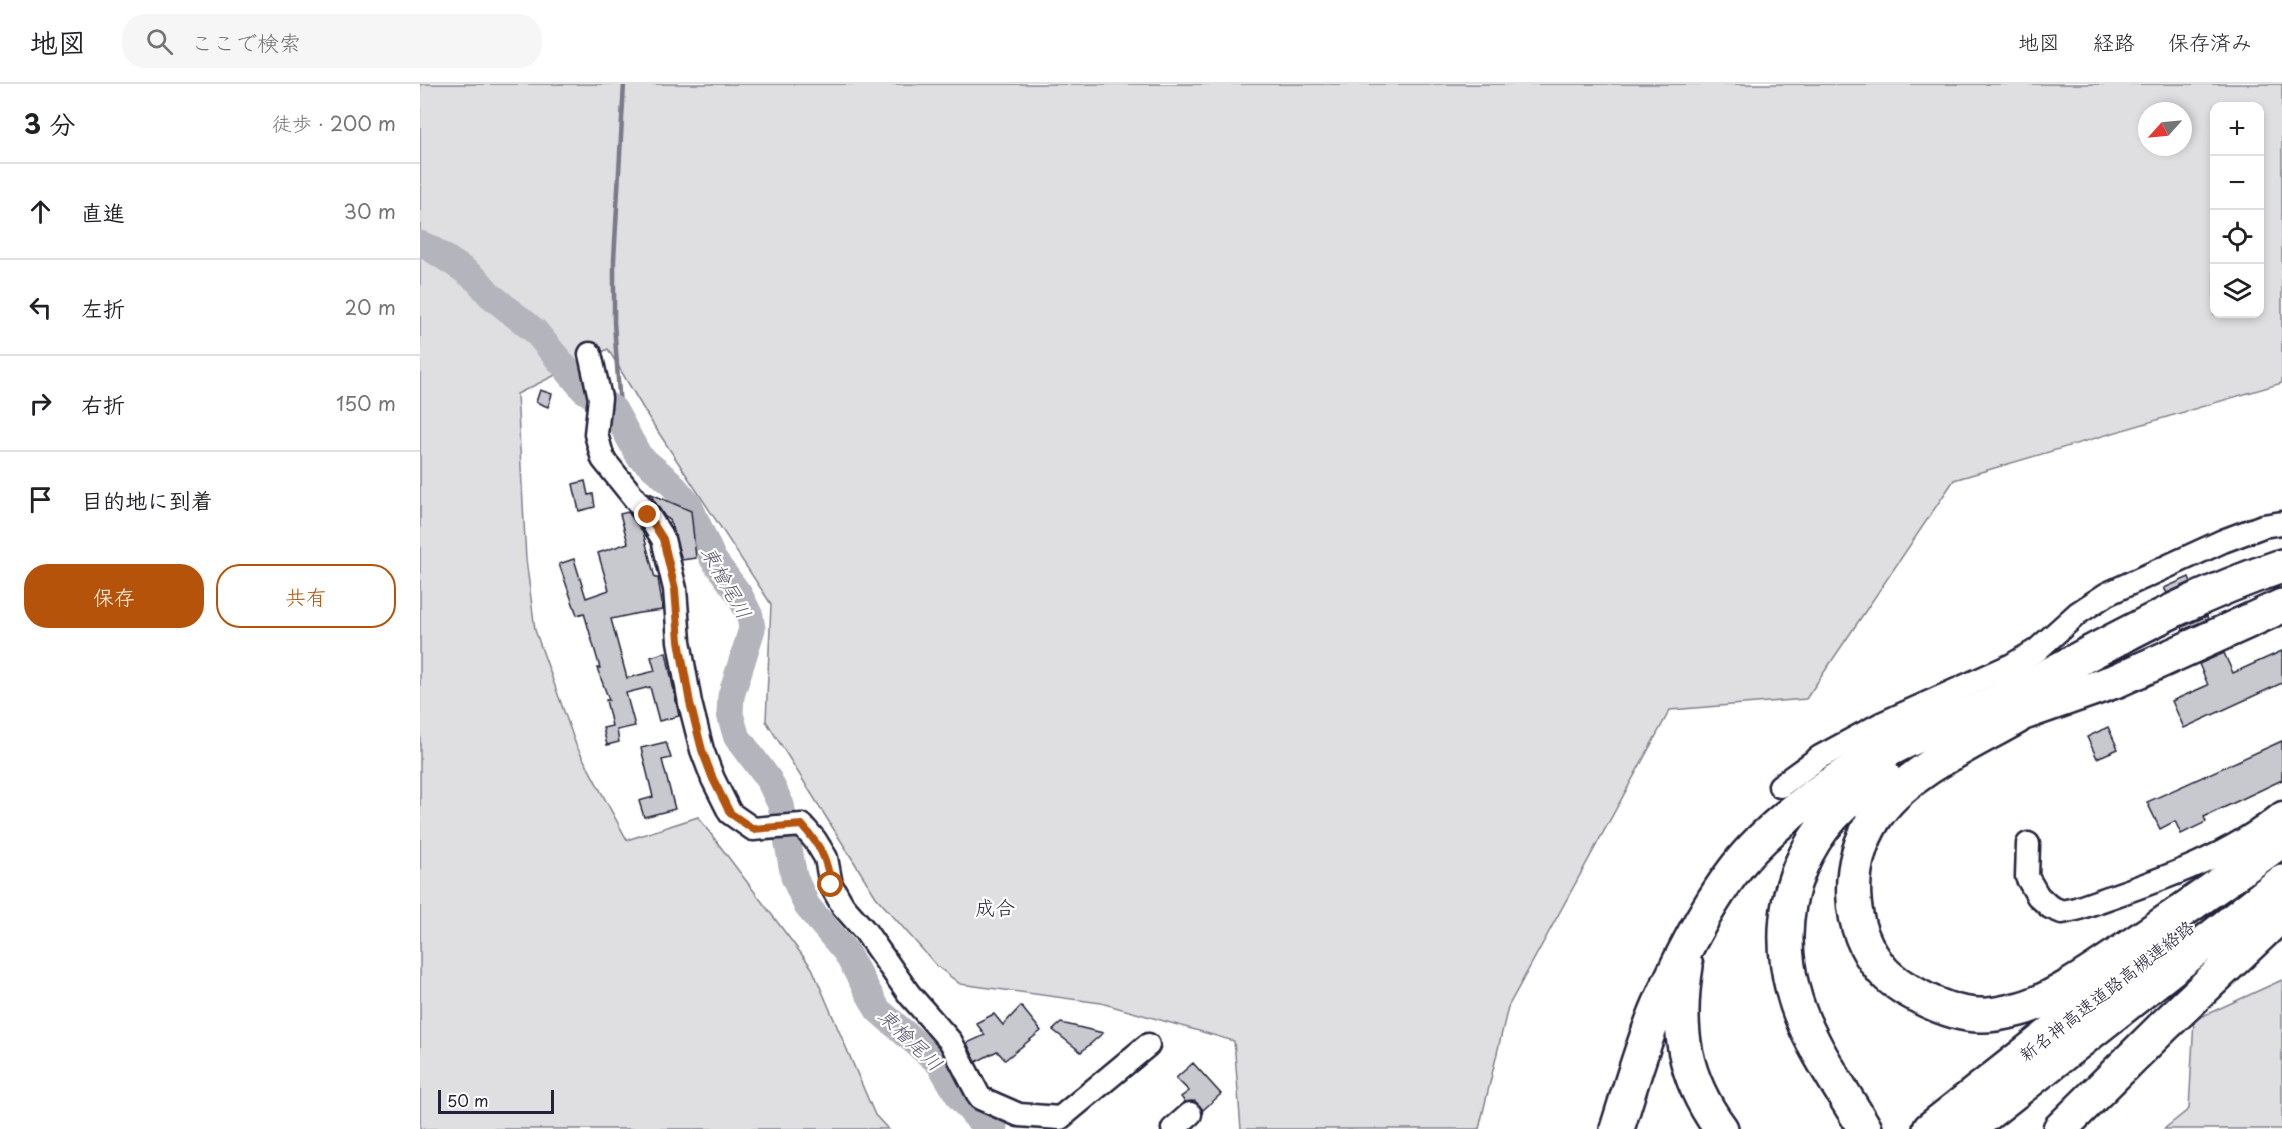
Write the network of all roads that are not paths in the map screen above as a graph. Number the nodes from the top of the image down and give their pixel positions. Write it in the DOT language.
graph roads {
  1 [pos="591,354"];
  2 [pos="2282,523"];
  3 [pos="2282,566"];
  4 [pos="2282,606"];
  5 [pos="2026,711"];
  6 [pos="1780,786"];
  7 [pos="2282,813"];
  8 [pos="2282,840"];
  9 [pos="2028,844"];
  10 [pos="2282,851"];
  11 [pos="2282,882"];
  12 [pos="2282,914"];
  13 [pos="1690,942"];
  14 [pos="1148,1045"];
  15 [pos="1022,1122"];
  16 [pos="1617,1129"];
  17 [pos="1721,1129"];
  18 [pos="1865,1129"];
  19 [pos="1929,1129"];
  20 [pos="1968,1129"];
  21 [pos="2060,1129"];
  1 -- 15 [label="street"];
  2 -- 6 [label="street"];
  3 -- 13 [label="highway"];
  4 -- 5 [label="highway"];
  5 -- 8 [label="highway"];
  5 -- 18 [label="highway"];
  7 -- 9 [label="street"];
  10 -- 19 [label="highway, 新名神高速道路高槻連絡路"];
  11 -- 20 [label="highway, 新名神高速道路高槻連絡路"];
  12 -- 21 [label="highway"];
  13 -- 16 [label="highway"];
  13 -- 17 [label="highway"];
  14 -- 15 [label="street"];
}
